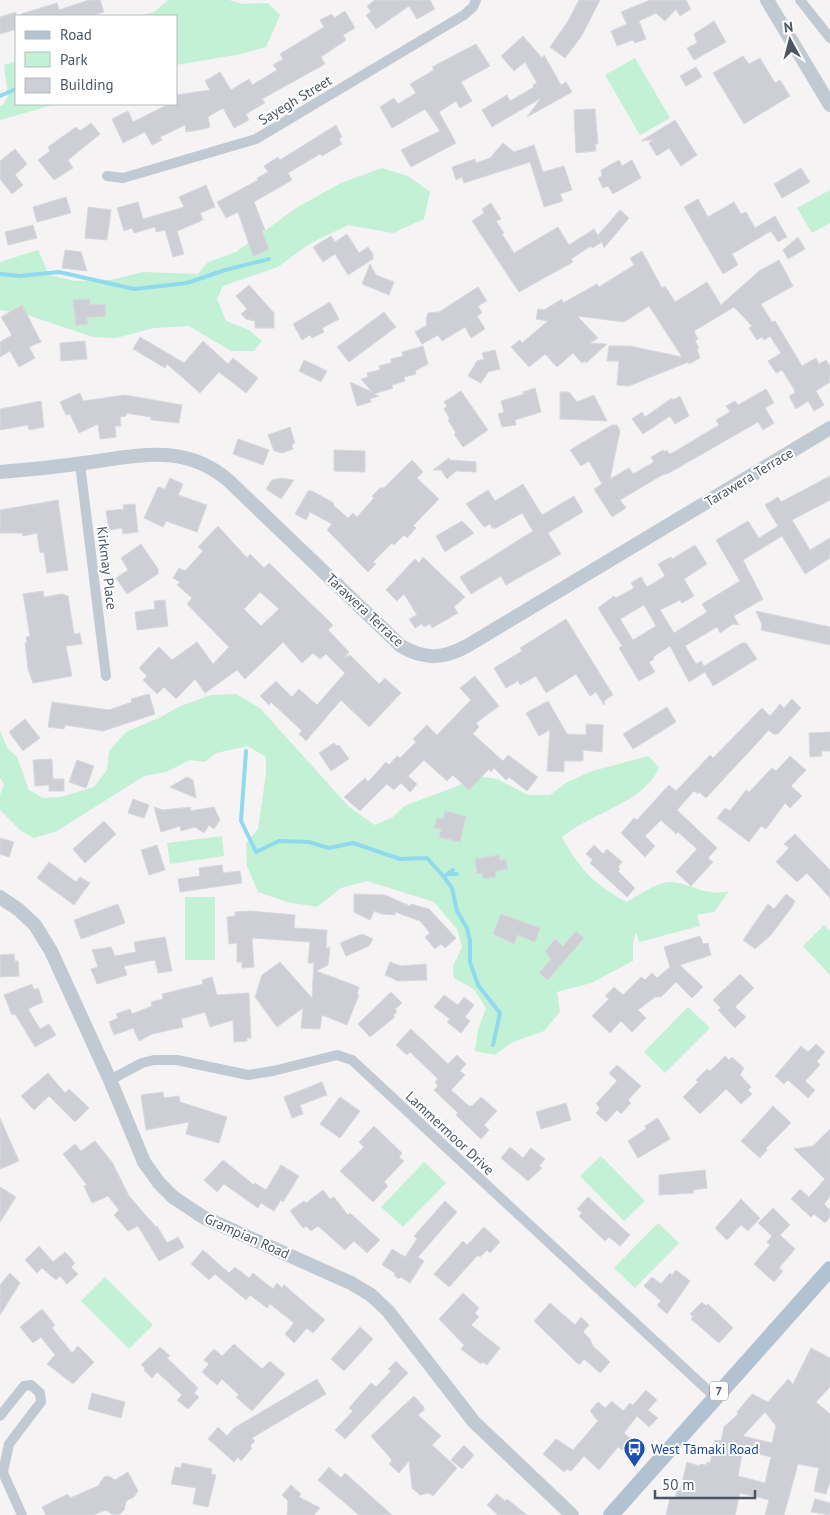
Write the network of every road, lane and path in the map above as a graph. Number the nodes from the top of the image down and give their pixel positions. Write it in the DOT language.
graph roads {
  1 [pos="476,0"];
  2 [pos="768,0"];
  3 [pos="800,0"];
  4 [pos="830,38"];
  5 [pos="830,105"];
  6 [pos="107,176"];
  7 [pos="830,428"];
  8 [pos="80,464"];
  9 [pos="0,472"];
  10 [pos="106,676"];
  11 [pos="0,897"];
  12 [pos="110,1080"];
  13 [pos="830,1269"];
  14 [pos="714,1396"];
  15 [pos="0,1416"];
  16 [pos="1,1469"];
  17 [pos="22,1515"];
  18 [pos="572,1515"];
  19 [pos="611,1515"];
  1 -- 6 [label="street, Sayegh Street"];
  2 -- 5 [label="street"];
  3 -- 4 [label="street"];
  7 -- 8 [label="street, Tarawera Terrace"];
  8 -- 9 [label="street, Tarawera Terrace"];
  8 -- 10 [label="street, Kirkmay Place"];
  11 -- 12 [label="street, Grampian Road"];
  12 -- 14 [label="street, Lammermoor Drive"];
  12 -- 18 [label="street, Grampian Road"];
  13 -- 14 [label="main road, 7"];
  14 -- 19 [label="main road, 7"];
  15 -- 16 [label="street"];
  16 -- 17 [label="street"];
}
